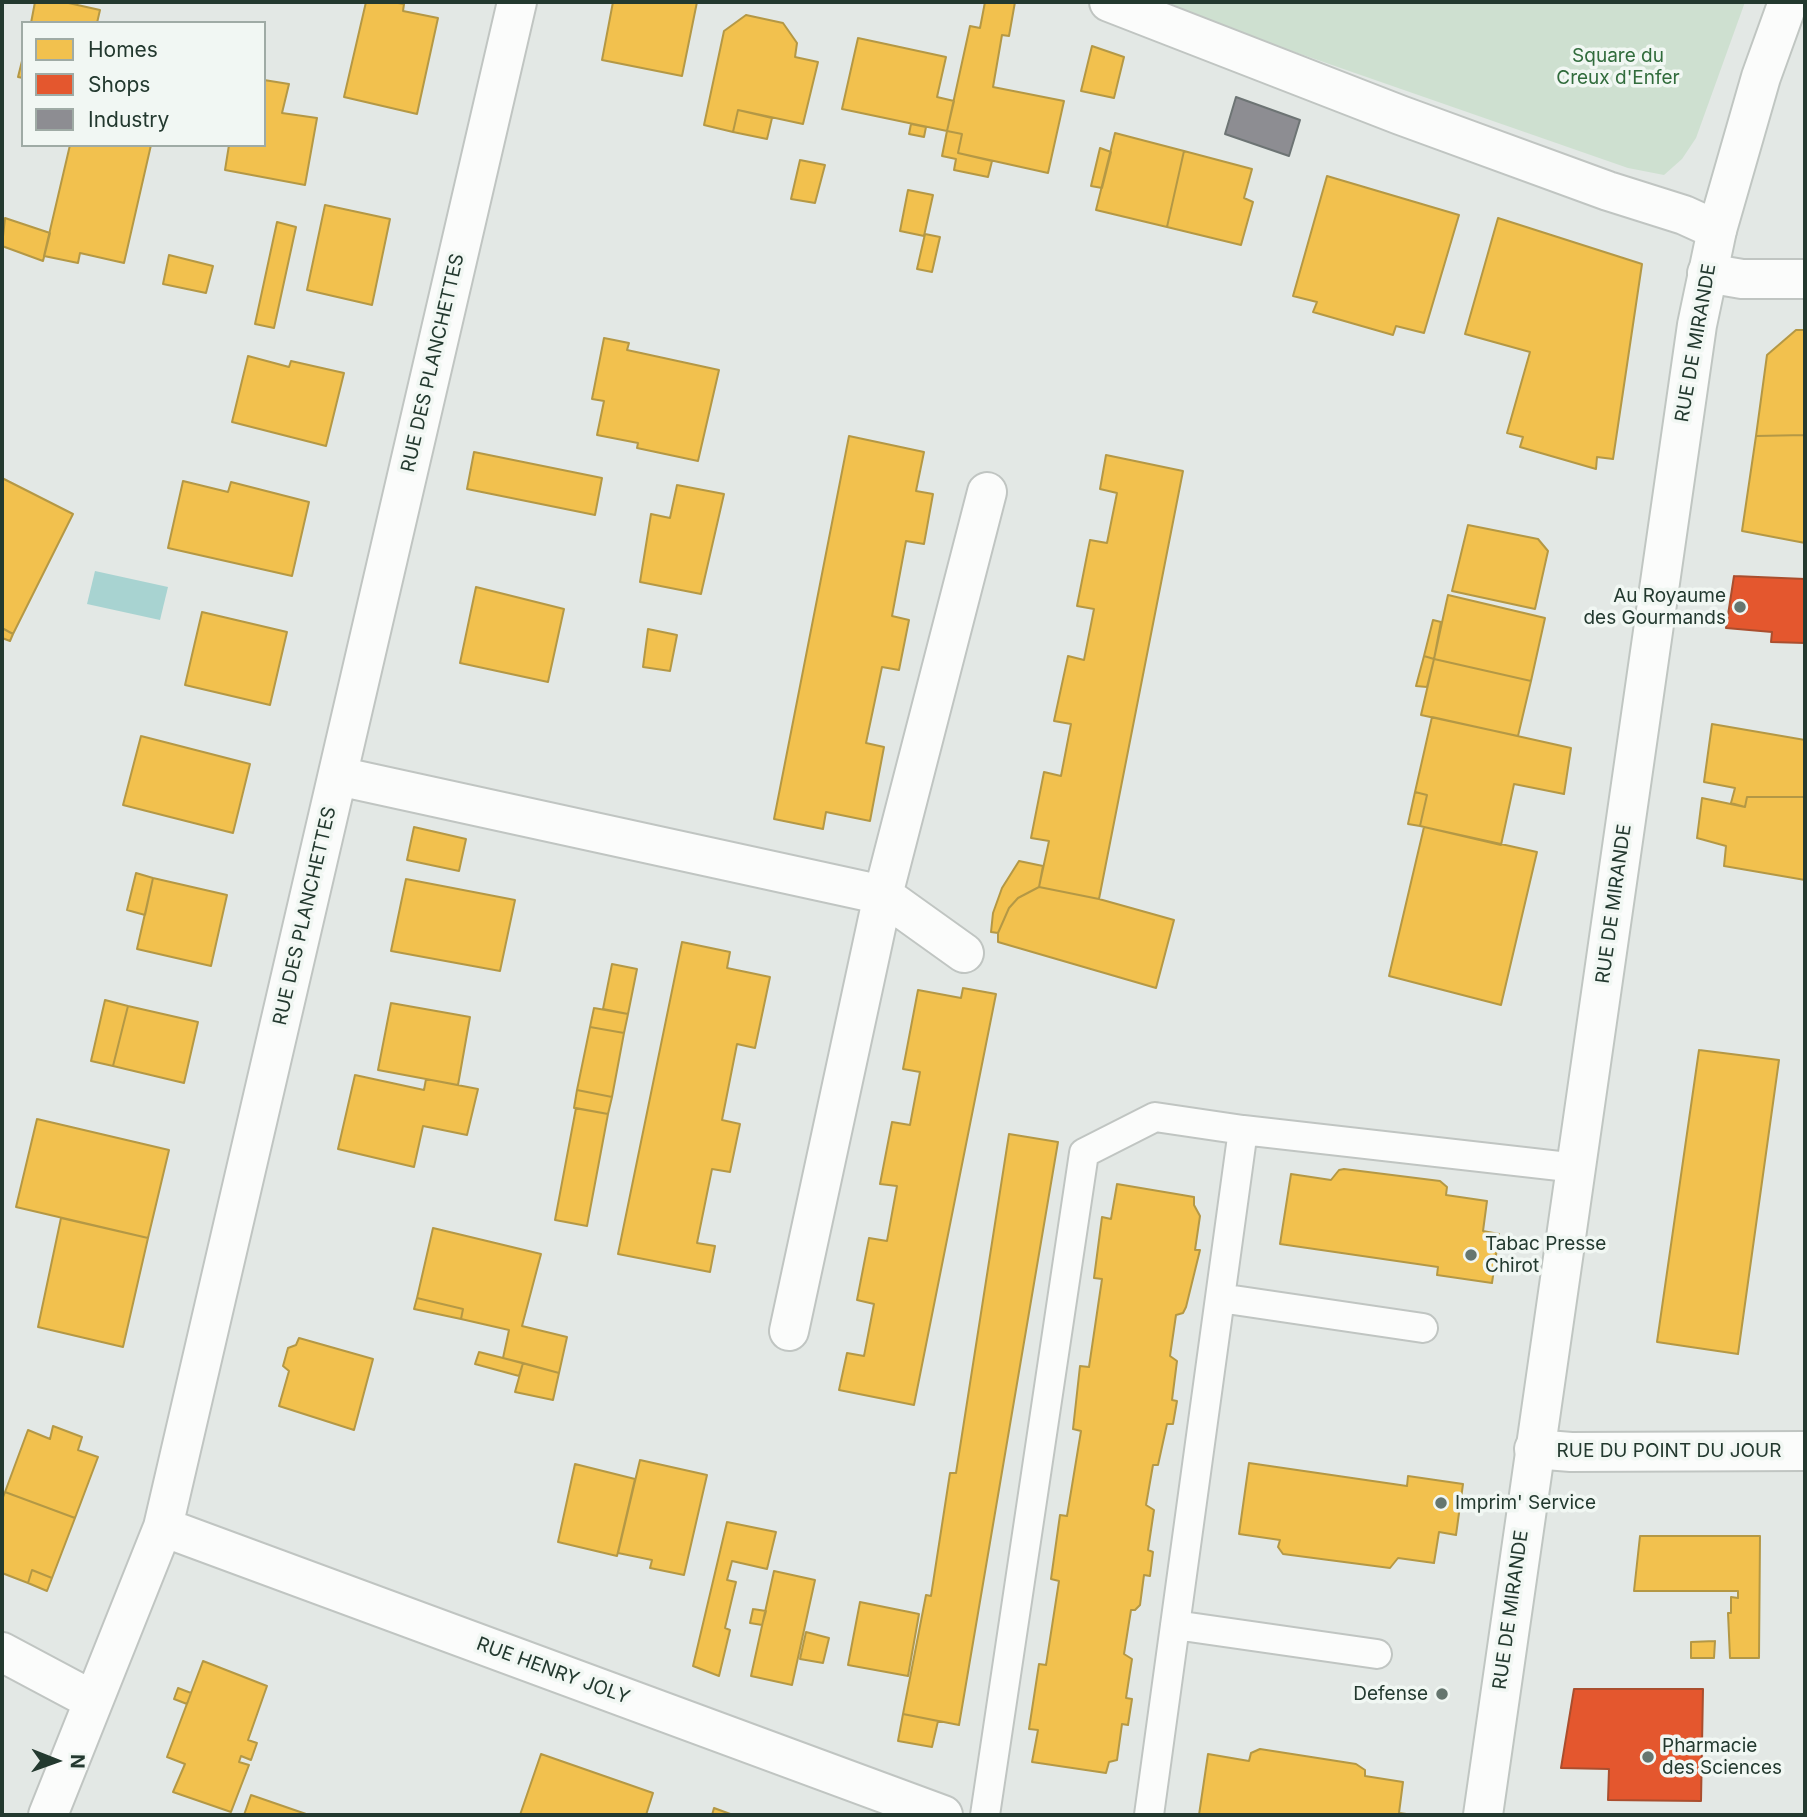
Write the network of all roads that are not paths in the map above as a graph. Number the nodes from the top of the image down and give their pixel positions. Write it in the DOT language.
graph roads {
  1 [pos="517,2"];
  2 [pos="1109,2"];
  3 [pos="1788,2"];
  4 [pos="1717,230"];
  5 [pos="1707,273"];
  6 [pos="1805,279"];
  7 [pos="987,492"];
  8 [pos="338,776"];
  9 [pos="883,895"];
  10 [pos="964,953"];
  11 [pos="1243,1130"];
  12 [pos="1577,1168"];
  13 [pos="1220,1298"];
  14 [pos="1423,1328"];
  15 [pos="789,1331"];
  16 [pos="1534,1449"];
  17 [pos="1805,1451"];
  18 [pos="163,1527"];
  19 [pos="1175,1625"];
  20 [pos="2,1652"];
  21 [pos="1377,1654"];
  22 [pos="92,1700"];
  23 [pos="48,1815"];
  24 [pos="943,1815"];
  25 [pos="985,1815"];
  26 [pos="1149,1815"];
  27 [pos="1483,1815"];
  1 -- 8 [label="street, RUE DES PLANCHETTES"];
  2 -- 4 [label="street"];
  3 -- 4 [label="street, RUE DE MIRANDE"];
  4 -- 5 [label="street, RUE DE MIRANDE"];
  5 -- 6 [label="street"];
  5 -- 12 [label="street, RUE DE MIRANDE"];
  7 -- 9 [label="street"];
  8 -- 9 [label="street"];
  8 -- 18 [label="street, RUE DES PLANCHETTES"];
  9 -- 10 [label="street"];
  9 -- 15 [label="street"];
  11 -- 12 [label="lane"];
  11 -- 13 [label="lane"];
  11 -- 25 [label="lane"];
  12 -- 16 [label="street, RUE DE MIRANDE"];
  13 -- 14 [label="lane"];
  13 -- 19 [label="lane"];
  16 -- 17 [label="street, RUE DU POINT DU JOUR"];
  16 -- 27 [label="street, RUE DE MIRANDE"];
  18 -- 22 [label="street, RUE DES PLANCHETTES"];
  18 -- 24 [label="street, RUE HENRY JOLY"];
  19 -- 21 [label="lane"];
  19 -- 26 [label="lane"];
  20 -- 22 [label="street"];
  22 -- 23 [label="street, RUE DES PLANCHETTES"];
}
